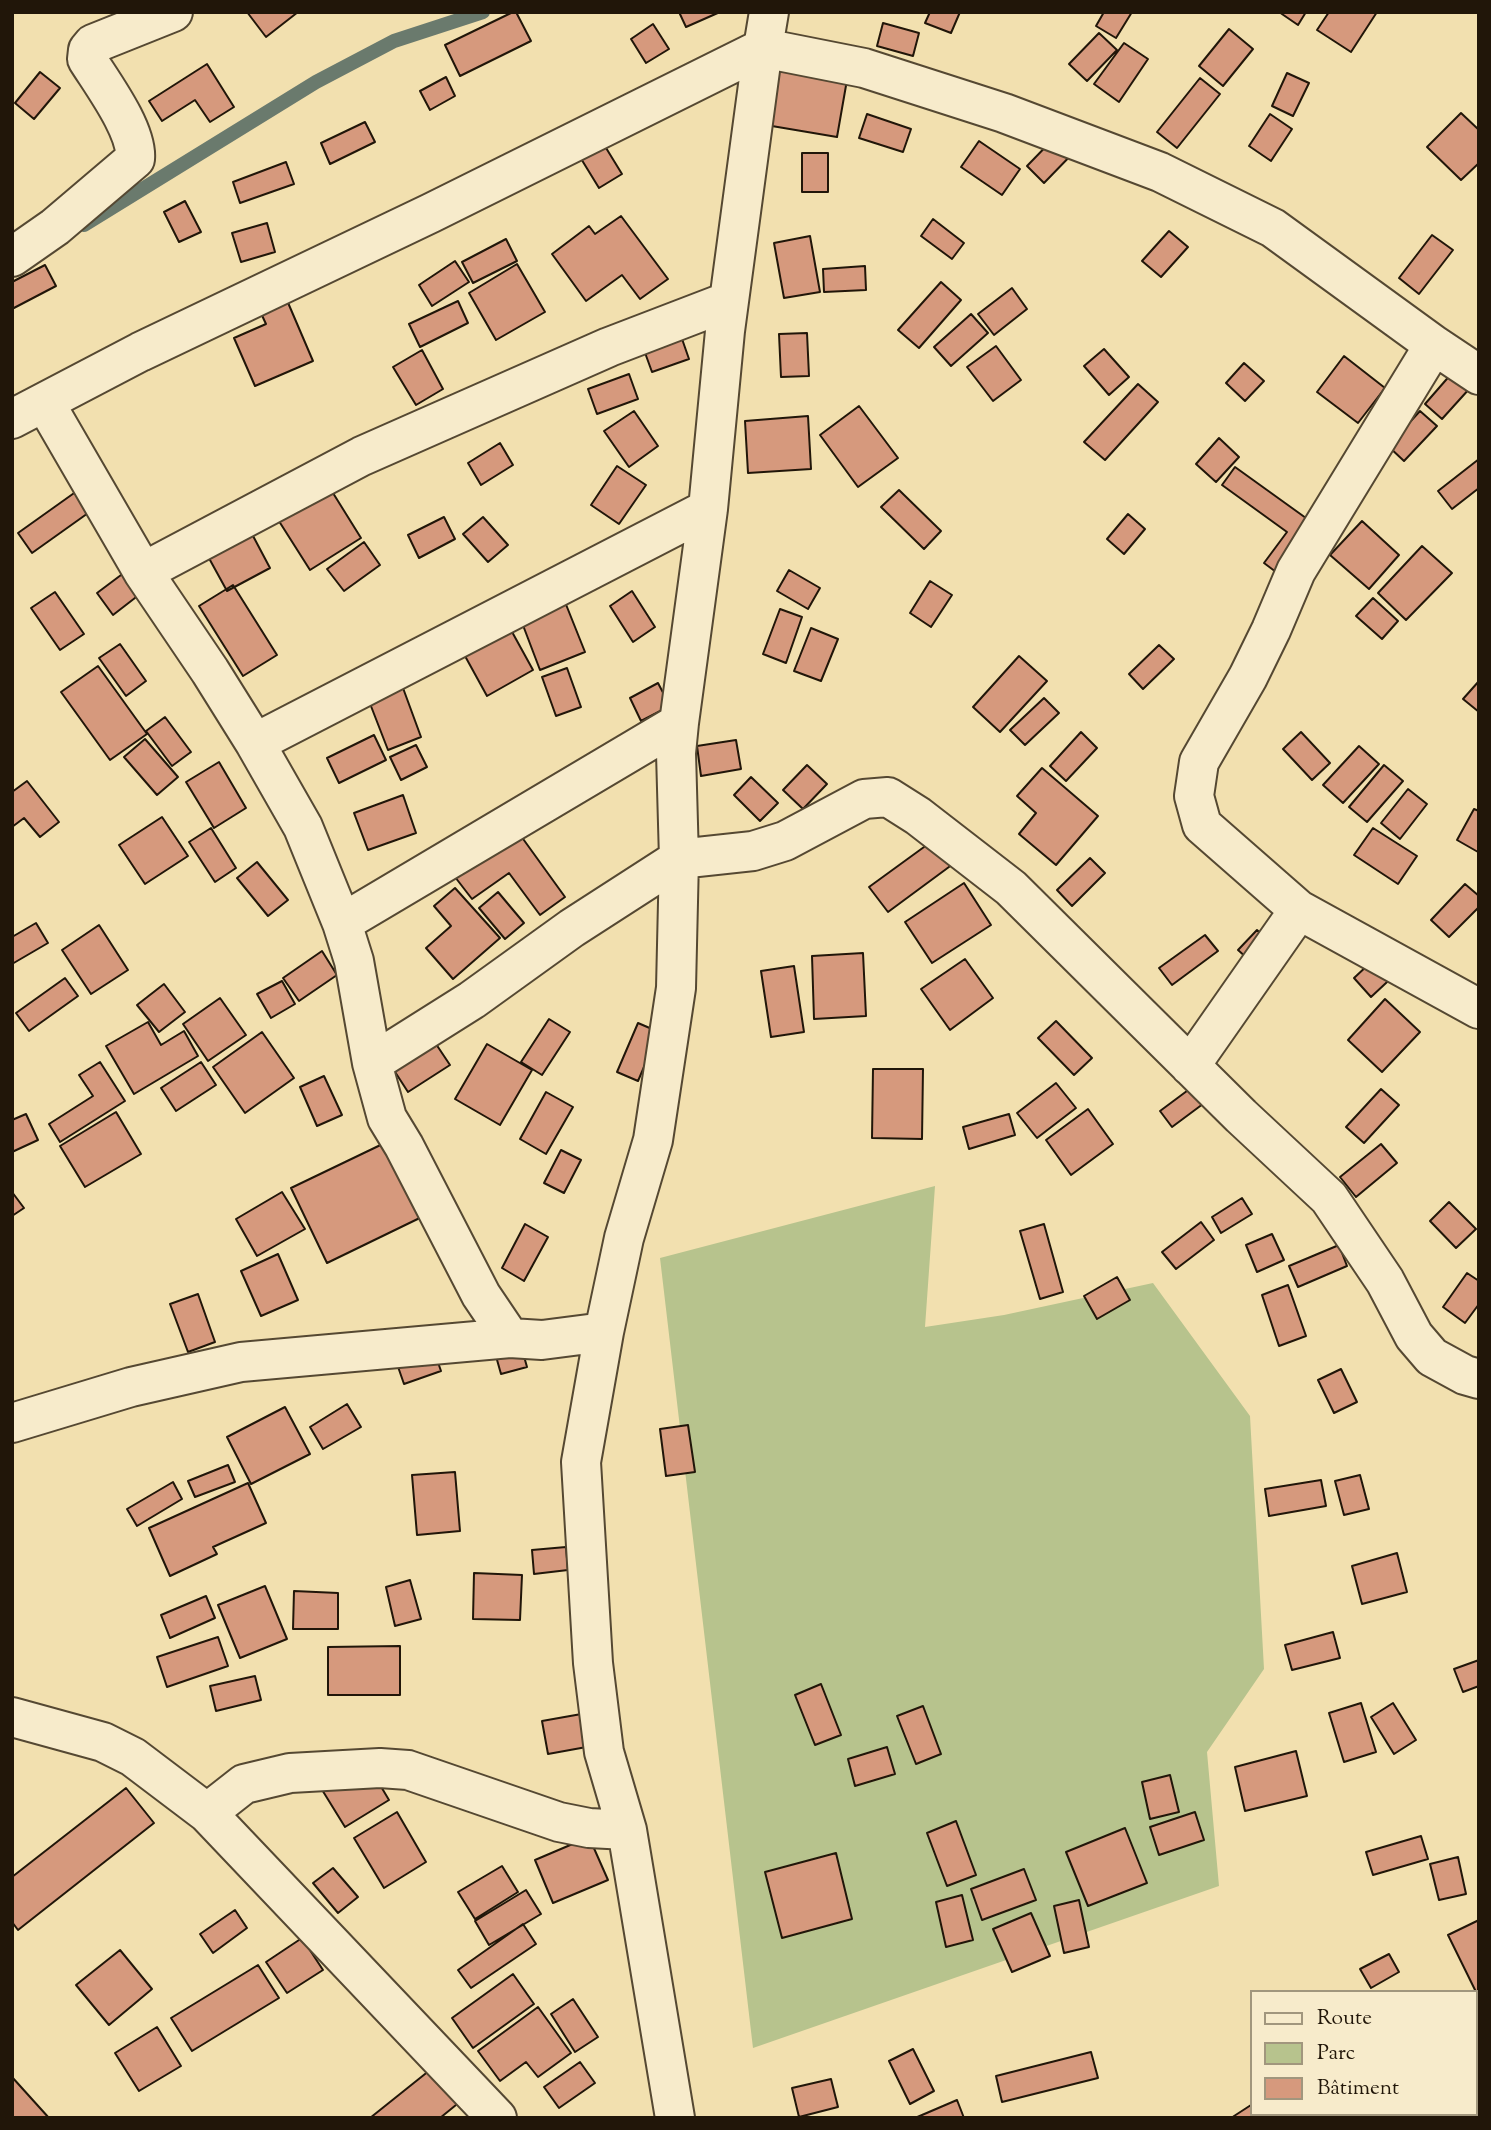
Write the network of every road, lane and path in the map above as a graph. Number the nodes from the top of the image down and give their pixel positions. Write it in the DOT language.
graph roads {
  1 [pos="173,12"];
  2 [pos="766,30"];
  3 [pos="12,257"];
  4 [pos="729,301"];
  5 [pos="1434,345"];
  6 [pos="1479,375"];
  7 [pos="28,411"];
  8 [pos="708,509"];
  9 [pos="143,572"];
  10 [pos="678,723"];
  11 [pos="255,743"];
  12 [pos="679,859"];
  13 [pos="1299,909"];
  14 [pos="342,923"];
  15 [pos="1479,1009"];
  16 [pos="372,1063"];
  17 [pos="1191,1066"];
  18 [pos="604,1332"];
  19 [pos="510,1338"];
  20 [pos="1479,1379"];
  21 [pos="12,1423"];
  22 [pos="12,1717"];
  23 [pos="207,1813"];
  24 [pos="627,1830"];
  25 [pos="497,2118"];
  26 [pos="675,2118"];
  1 -- 3 [label="street"];
  2 -- 4 [label="street"];
  2 -- 5 [label="street"];
  2 -- 7 [label="street"];
  4 -- 8 [label="street"];
  4 -- 9 [label="street"];
  5 -- 6 [label="street"];
  5 -- 13 [label="street"];
  7 -- 9 [label="street"];
  8 -- 10 [label="street"];
  8 -- 11 [label="street"];
  9 -- 11 [label="street"];
  10 -- 12 [label="street"];
  10 -- 14 [label="street"];
  11 -- 14 [label="street"];
  12 -- 16 [label="street"];
  12 -- 17 [label="street"];
  12 -- 18 [label="street"];
  13 -- 15 [label="street"];
  13 -- 17 [label="street"];
  14 -- 16 [label="street"];
  16 -- 19 [label="street"];
  17 -- 20 [label="street"];
  18 -- 19 [label="street"];
  18 -- 24 [label="street"];
  19 -- 21 [label="street"];
  22 -- 23 [label="street"];
  23 -- 24 [label="street"];
  23 -- 25 [label="street"];
  24 -- 26 [label="street"];
}
